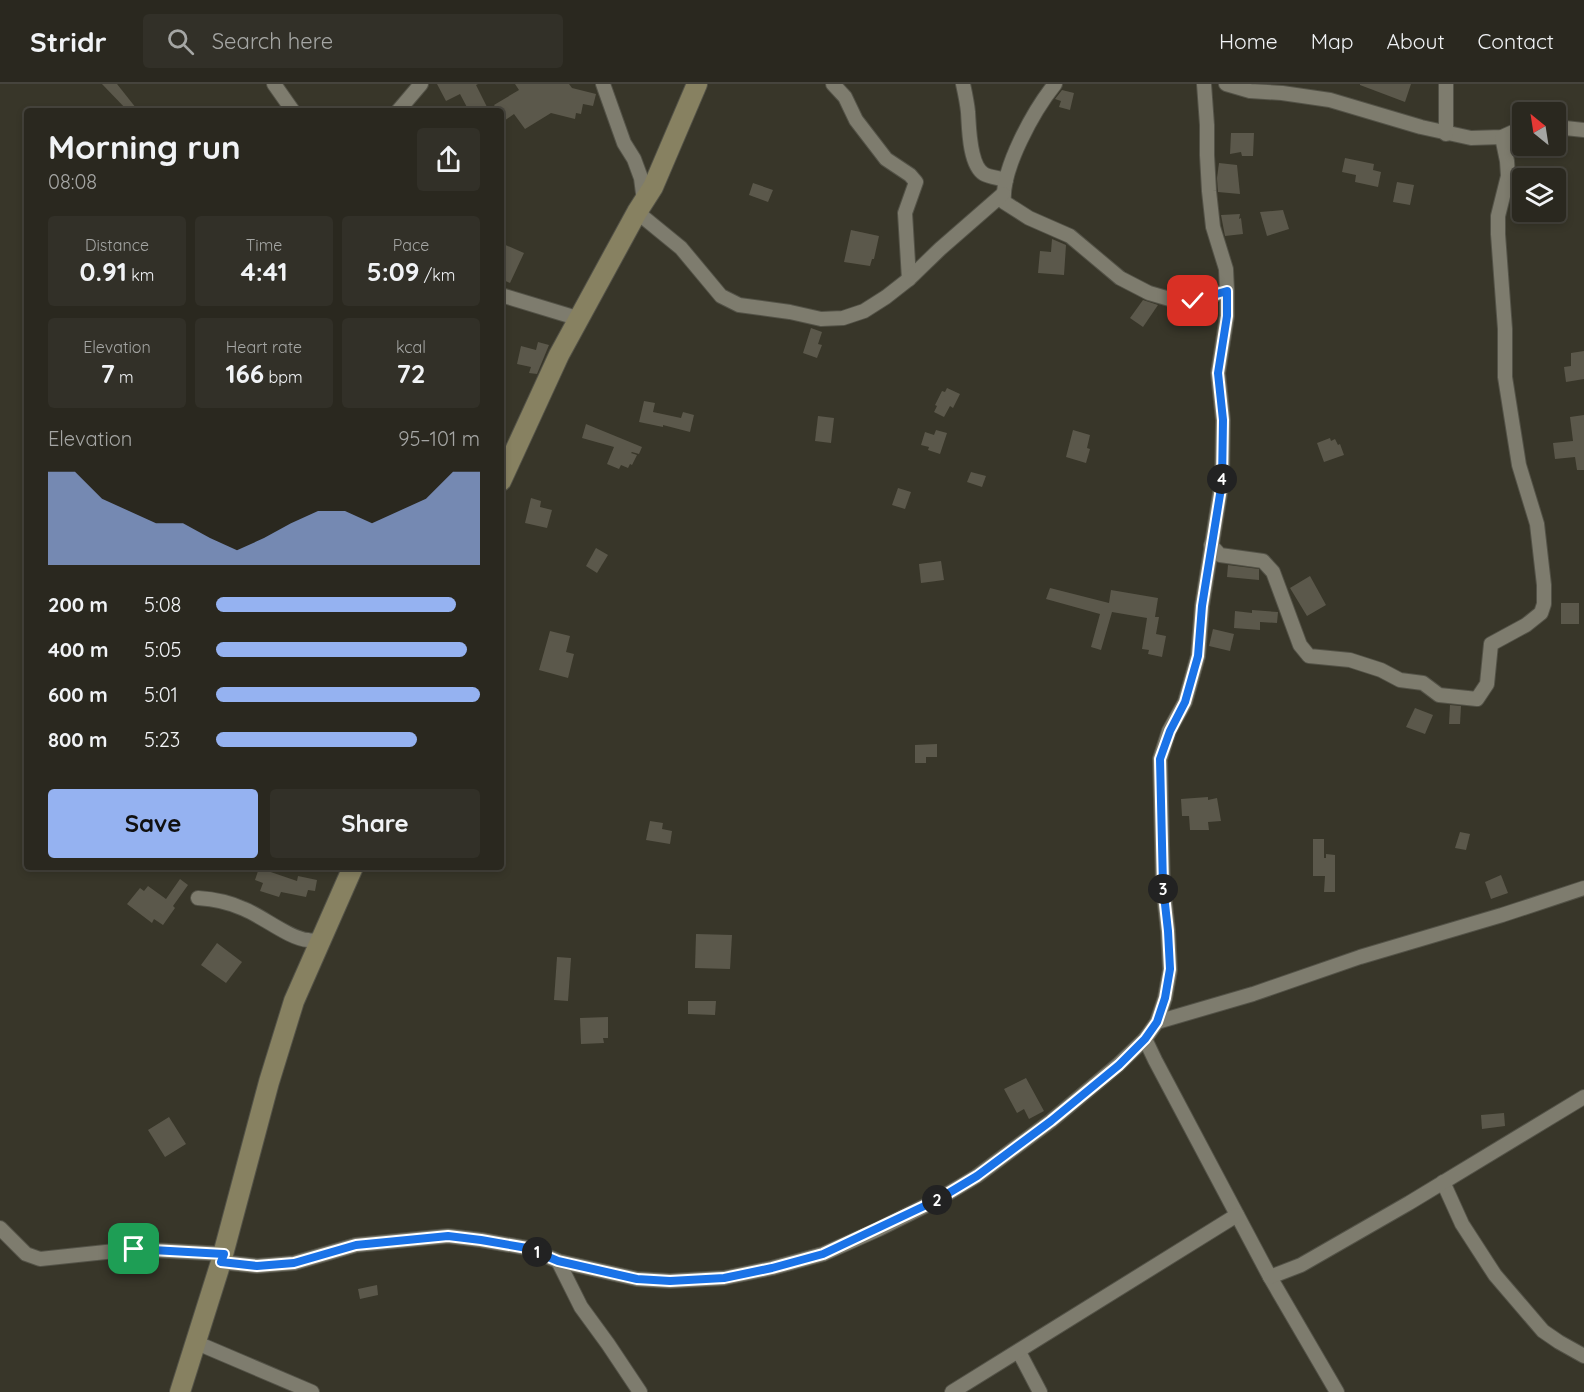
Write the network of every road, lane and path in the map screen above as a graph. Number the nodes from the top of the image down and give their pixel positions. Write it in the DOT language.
graph roads {
  1 [pos="274,84"];
  2 [pos="421,84"];
  3 [pos="603,84"];
  4 [pos="696,84"];
  5 [pos="833,84"];
  6 [pos="963,84"];
  7 [pos="1055,84"];
  8 [pos="1204,84"];
  9 [pos="1226,84"];
  10 [pos="1446,84"];
  11 [pos="290,108"];
  12 [pos="401,108"];
  13 [pos="1566,129"];
  14 [pos="1584,130"];
  15 [pos="1512,132"];
  16 [pos="1446,134"];
  17 [pos="1502,137"];
  18 [pos="1006,180"];
  19 [pos="1003,195"];
  20 [pos="641,207"];
  21 [pos="909,279"];
  22 [pos="1227,291"];
  23 [pos="504,296"];
  24 [pos="580,319"];
  25 [pos="504,474"];
  26 [pos="1211,545"];
  27 [pos="352,870"];
  28 [pos="1584,888"];
  29 [pos="198,898"];
  30 [pos="322,939"];
  31 [pos="1157,1022"];
  32 [pos="1145,1039"];
  33 [pos="1584,1097"];
  34 [pos="1443,1182"];
  35 [pos="1237,1215"];
  36 [pos="0,1228"];
  37 [pos="223,1258"];
  38 [pos="558,1261"];
  39 [pos="1269,1276"];
  40 [pos="197,1343"];
  41 [pos="1018,1352"];
  42 [pos="1584,1356"];
  43 [pos="180,1392"];
  44 [pos="312,1392"];
  45 [pos="640,1392"];
  46 [pos="952,1392"];
  47 [pos="1040,1392"];
  48 [pos="1337,1392"];
  1 -- 11 [label="street"];
  2 -- 12 [label="street"];
  3 -- 20 [label="street"];
  4 -- 20 [label="street"];
  5 -- 21 [label="street"];
  6 -- 18 [label="street"];
  7 -- 18 [label="street"];
  8 -- 22 [label="street"];
  9 -- 16 [label="street"];
  10 -- 16 [label="street"];
  13 -- 14 [label="street"];
  15 -- 17 [label="street"];
  16 -- 17 [label="street"];
  17 -- 26 [label="street"];
  18 -- 19 [label="street"];
  19 -- 21 [label="street"];
  19 -- 22 [label="street"];
  20 -- 21 [label="street"];
  20 -- 24 [label="street"];
  22 -- 26 [label="street"];
  23 -- 24 [label="street"];
  24 -- 25 [label="street"];
  26 -- 31 [label="street"];
  27 -- 30 [label="street"];
  28 -- 31 [label="street"];
  29 -- 30 [label="street"];
  30 -- 37 [label="street"];
  31 -- 32 [label="street"];
  32 -- 35 [label="street"];
  32 -- 38 [label="street"];
  33 -- 34 [label="street"];
  34 -- 39 [label="street"];
  34 -- 42 [label="street"];
  35 -- 39 [label="street"];
  35 -- 41 [label="street"];
  36 -- 37 [label="street"];
  37 -- 38 [label="street"];
  37 -- 40 [label="street"];
  38 -- 45 [label="street"];
  39 -- 48 [label="street"];
  40 -- 43 [label="street"];
  40 -- 44 [label="street"];
  41 -- 46 [label="street"];
  41 -- 47 [label="street"];
}
